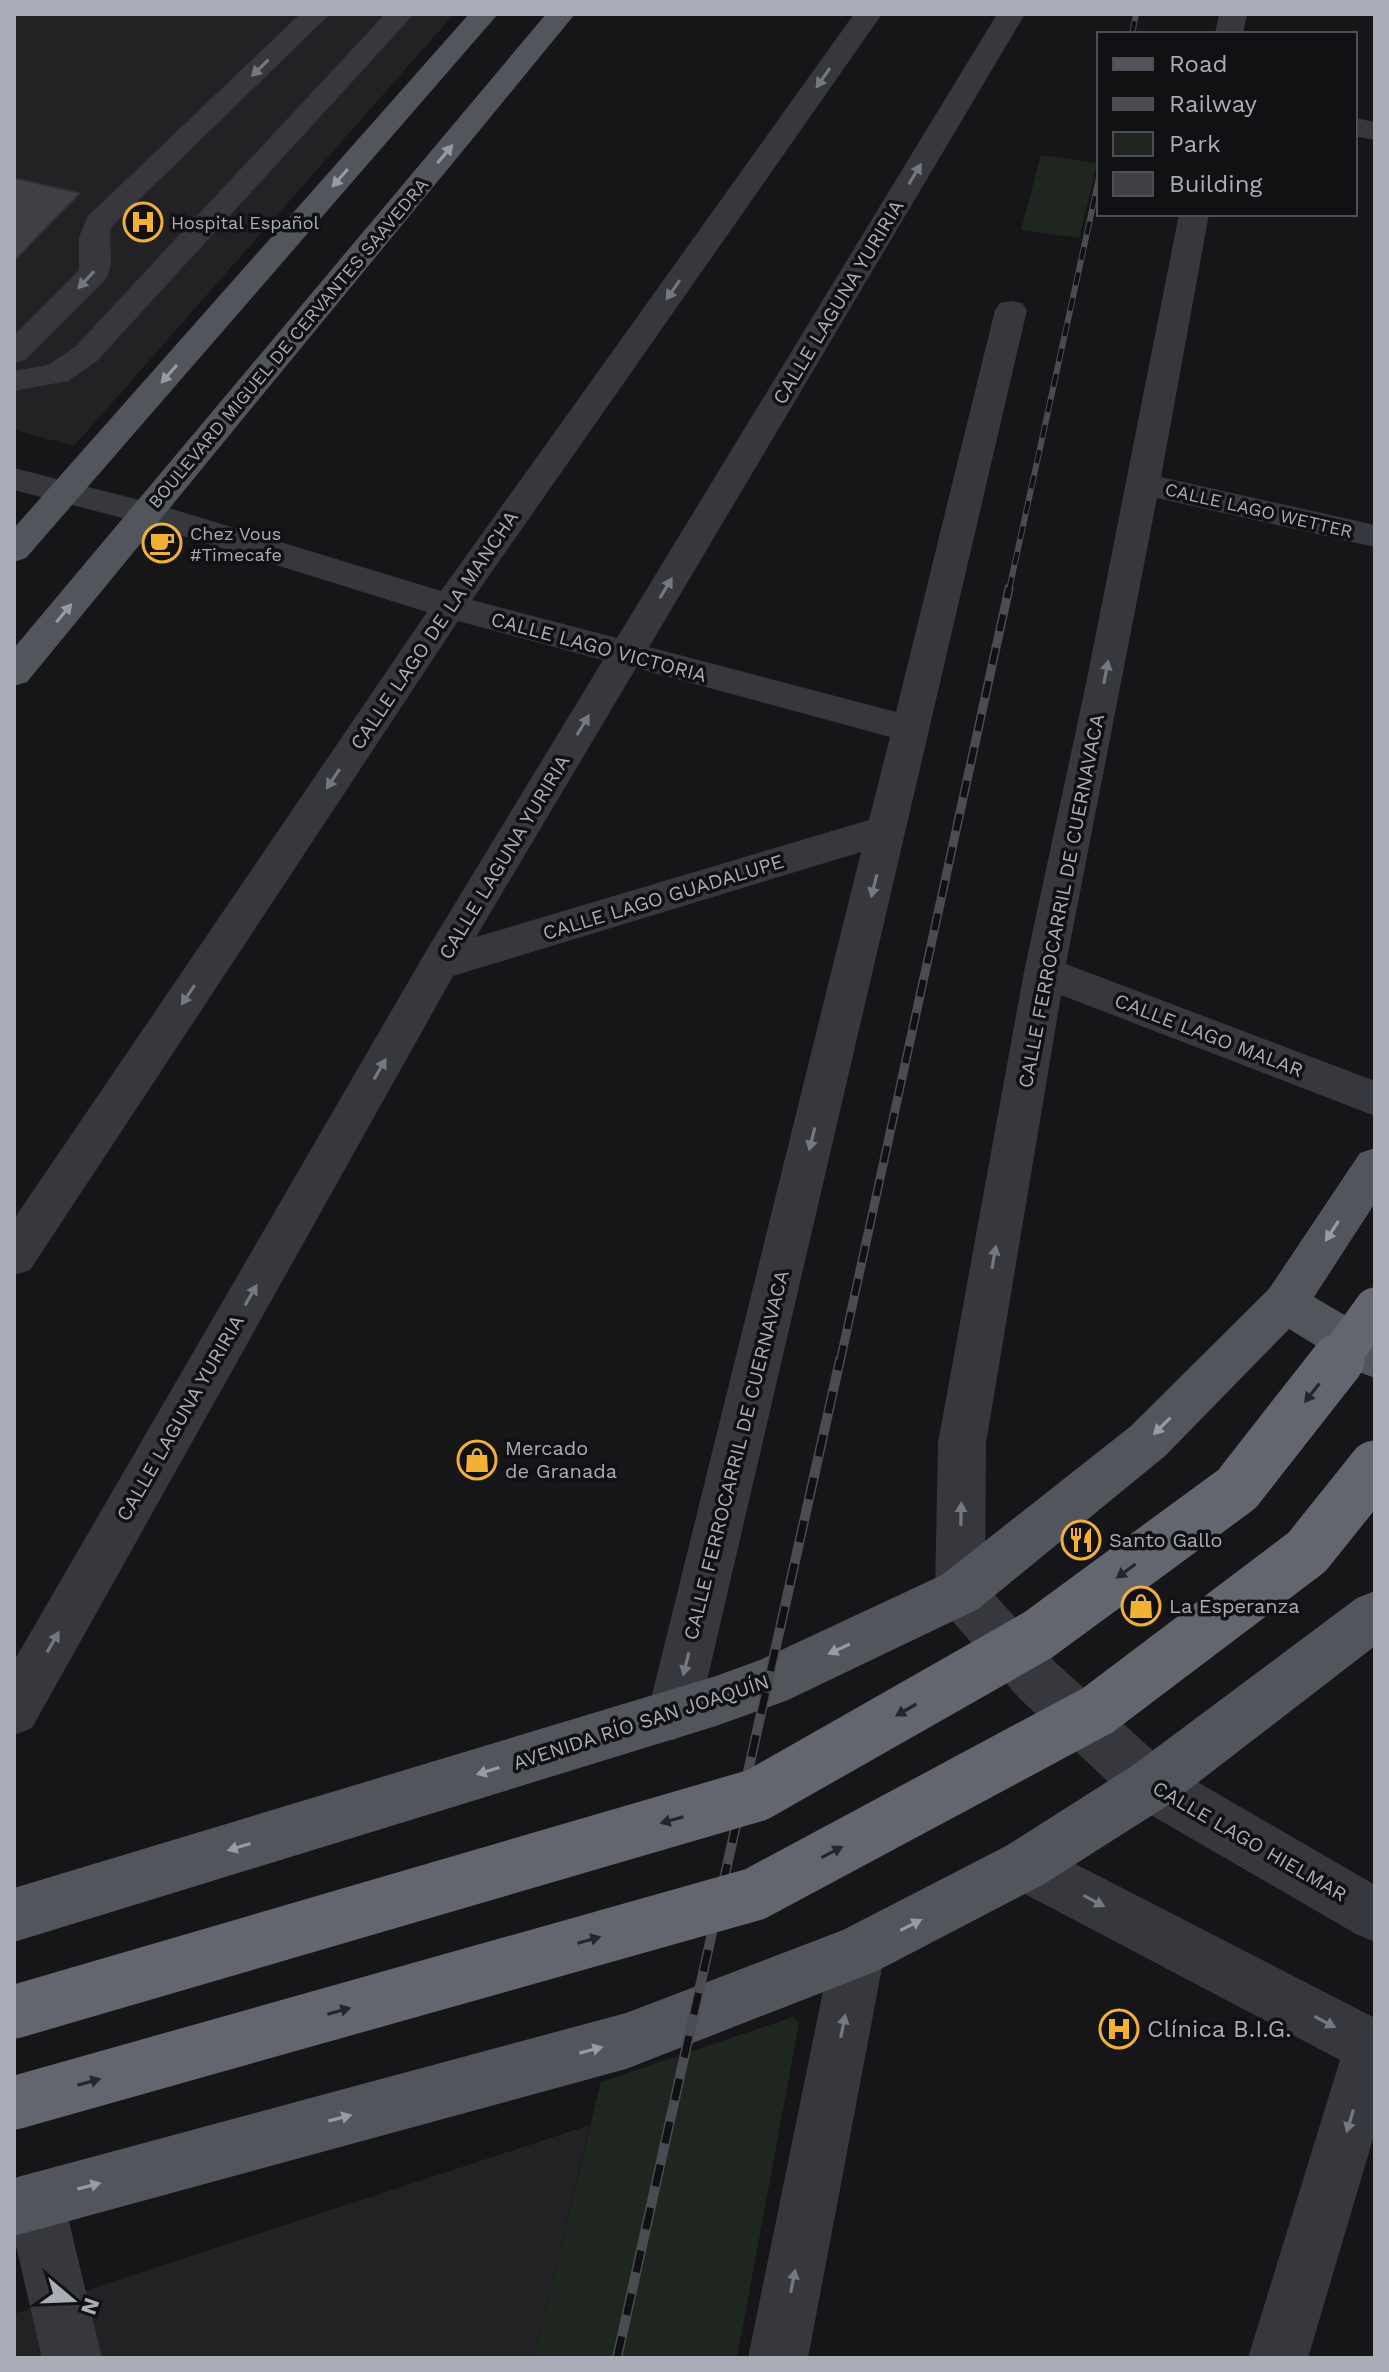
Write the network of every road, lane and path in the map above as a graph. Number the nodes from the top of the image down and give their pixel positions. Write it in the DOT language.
graph roads {
  1 [pos="316,14"];
  2 [pos="400,14"];
  3 [pos="484,14"];
  4 [pos="561,14"];
  5 [pos="868,14"];
  6 [pos="1011,14"];
  7 [pos="1194,216"];
  8 [pos="1011,310"];
  9 [pos="14,353"];
  10 [pos="14,381"];
  11 [pos="14,479"];
  12 [pos="1142,484"];
  13 [pos="65,492"];
  14 [pos="147,513"];
  15 [pos="1375,536"];
  16 [pos="14,550"];
  17 [pos="449,606"];
  18 [pos="625,655"];
  19 [pos="14,673"];
  20 [pos="910,729"];
  21 [pos="888,829"];
  22 [pos="439,964"];
  23 [pos="1044,972"];
  24 [pos="1375,1099"];
  25 [pos="1375,1166"];
  26 [pos="14,1256"];
  27 [pos="1285,1303"];
  28 [pos="1375,1308"];
  29 [pos="1375,1357"];
  30 [pos="1375,1467"];
  31 [pos="960,1592"];
  32 [pos="1375,1615"];
  33 [pos="14,1710"];
  34 [pos="673,1715"];
  35 [pos="1151,1785"];
  36 [pos="1025,1865"];
  37 [pos="14,1915"];
  38 [pos="1375,1915"];
  39 [pos="858,1952"];
  40 [pos="14,2012"];
  41 [pos="1374,2047"];
  42 [pos="14,2103"];
  43 [pos="21,2195"];
  44 [pos="72,2358"];
  45 [pos="778,2358"];
  46 [pos="1278,2358"];
  1 -- 9 [label="street, one-way"];
  2 -- 10 [label="street"];
  3 -- 13 [label="main road, one-way"];
  14 -- 4 [label="main road, BOULEVARD MIGUEL DE CERVANTES SAAVEDRA, one-way"];
  5 -- 17 [label="street, CALLE LAGO DE LA MANCHA, one-way"];
  18 -- 6 [label="street, CALLE LAGUNA YURIRIA, one-way"];
  7 -- 12 [label="street, CALLE FERROCARRIL DE CUERNAVACA"];
  8 -- 20 [label="street, CALLE FERROCARRIL DE CUERNAVACA"];
  11 -- 13 [label="street, CALLE LAGO VICTORIA"];
  12 -- 15 [label="street, CALLE LAGO WETTER"];
  23 -- 12 [label="street, CALLE FERROCARRIL DE CUERNAVACA, one-way"];
  13 -- 14 [label="street, CALLE LAGO VICTORIA"];
  13 -- 16 [label="main road"];
  14 -- 17 [label="street, CALLE LAGO VICTORIA"];
  19 -- 14 [label="main road, BOULEVARD MIGUEL DE CERVANTES SAAVEDRA, one-way"];
  17 -- 18 [label="street, CALLE LAGO VICTORIA"];
  17 -- 26 [label="street, CALLE LAGO DE LA MANCHA, one-way"];
  18 -- 20 [label="street, CALLE LAGO VICTORIA"];
  22 -- 18 [label="street, CALLE LAGUNA YURIRIA, one-way"];
  20 -- 21 [label="street, CALLE FERROCARRIL DE CUERNAVACA"];
  21 -- 22 [label="street, CALLE LAGO GUADALUPE"];
  21 -- 34 [label="street, CALLE FERROCARRIL DE CUERNAVACA, one-way"];
  33 -- 22 [label="street, CALLE LAGUNA YURIRIA, one-way"];
  23 -- 24 [label="street, CALLE LAGO MALAR"];
  31 -- 23 [label="street, CALLE FERROCARRIL DE CUERNAVACA, one-way"];
  25 -- 27 [label="main road, AVENIDA RÍO SAN JOAQUÍN, one-way"];
  27 -- 29 [label="main road"];
  27 -- 31 [label="main road, AVENIDA RÍO SAN JOAQUÍN, one-way"];
  28 -- 40 [label="highway, one-way, bridge"];
  42 -- 30 [label="highway, one-way, bridge"];
  31 -- 34 [label="main road, AVENIDA RÍO SAN JOAQUÍN, one-way"];
  31 -- 35 [label="street, CALLE LAGO HIELMAR"];
  32 -- 35 [label="main road"];
  34 -- 37 [label="main road, AVENIDA RÍO SAN JOAQUÍN, one-way"];
  35 -- 36 [label="main road"];
  35 -- 38 [label="street, CALLE LAGO HIELMAR"];
  39 -- 36 [label="main road, one-way"];
  36 -- 41 [label="street, one-way"];
  43 -- 39 [label="main road, one-way"];
  45 -- 39 [label="street, one-way"];
  41 -- 46 [label="street, one-way"];
  43 -- 44 [label="street"];
}
